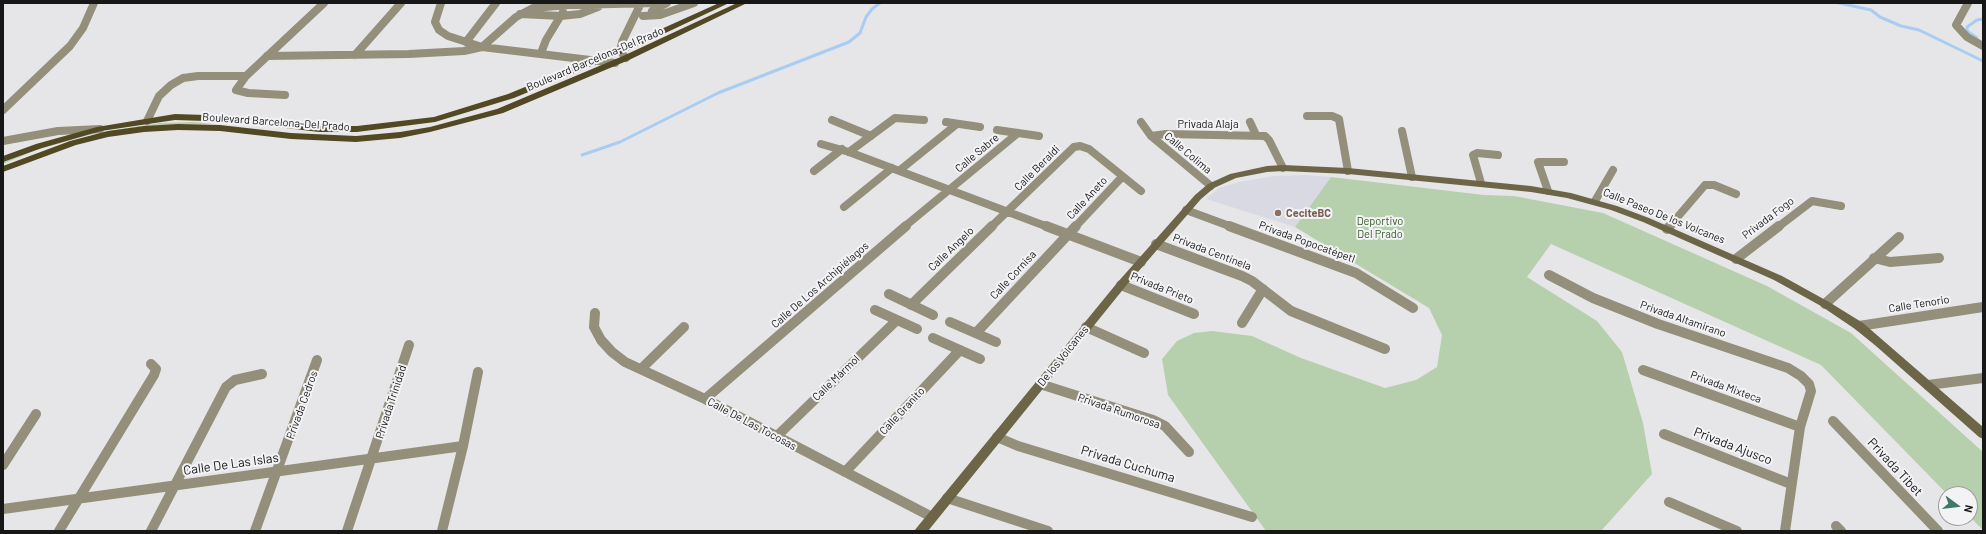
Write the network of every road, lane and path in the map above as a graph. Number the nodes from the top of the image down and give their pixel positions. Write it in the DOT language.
graph roads {
  1 [pos="94,3"];
  2 [pos="324,3"];
  3 [pos="401,3"];
  4 [pos="441,3"];
  5 [pos="496,3"];
  6 [pos="657,3"];
  7 [pos="667,3"];
  8 [pos="694,3"];
  9 [pos="725,3"];
  10 [pos="743,3"];
  11 [pos="1968,3"];
  12 [pos="546,4"];
  13 [pos="569,4"];
  14 [pos="631,4"];
  15 [pos="641,4"];
  16 [pos="603,5"];
  17 [pos="520,14"];
  18 [pos="561,16"];
  19 [pos="643,16"];
  20 [pos="633,21"];
  21 [pos="466,42"];
  22 [pos="1983,46"];
  23 [pos="482,48"];
  24 [pos="620,51"];
  25 [pos="541,53"];
  26 [pos="355,55"];
  27 [pos="267,56"];
  28 [pos="626,58"];
  29 [pos="597,60"];
  30 [pos="615,63"];
  31 [pos="246,76"];
  32 [pos="285,95"];
  33 [pos="3,110"];
  34 [pos="1307,116"];
  35 [pos="236,119"];
  36 [pos="832,120"];
  37 [pos="924,120"];
  38 [pos="147,121"];
  39 [pos="946,122"];
  40 [pos="1141,122"];
  41 [pos="1250,122"];
  42 [pos="956,124"];
  43 [pos="980,127"];
  44 [pos="220,128"];
  45 [pos="100,129"];
  46 [pos="997,130"];
  47 [pos="1402,131"];
  48 [pos="1018,133"];
  49 [pos="1256,135"];
  50 [pos="871,136"];
  51 [pos="1039,136"];
  52 [pos="1150,136"];
  53 [pos="3,141"];
  54 [pos="821,144"];
  55 [pos="846,150"];
  56 [pos="1498,155"];
  57 [pos="3,159"];
  58 [pos="1564,162"];
  59 [pos="1284,168"];
  60 [pos="3,169"];
  61 [pos="896,169"];
  62 [pos="1613,170"];
  63 [pos="814,171"];
  64 [pos="1348,171"];
  65 [pos="1122,177"];
  66 [pos="1412,177"];
  67 [pos="1481,183"];
  68 [pos="1211,186"];
  69 [pos="950,189"];
  70 [pos="1141,191"];
  71 [pos="1548,191"];
  72 [pos="1736,194"];
  73 [pos="1595,201"];
  74 [pos="1841,206"];
  75 [pos="844,207"];
  76 [pos="1186,210"];
  77 [pos="1008,212"];
  78 [pos="1667,229"];
  79 [pos="1068,234"];
  80 [pos="1899,237"];
  81 [pos="1156,244"];
  82 [pos="1736,258"];
  83 [pos="1874,258"];
  84 [pos="1939,258"];
  85 [pos="1140,262"];
  86 [pos="1549,275"];
  87 [pos="1121,285"];
  88 [pos="1263,289"];
  89 [pos="889,294"];
  90 [pos="911,304"];
  91 [pos="1826,304"];
  92 [pos="1983,307"];
  93 [pos="1413,308"];
  94 [pos="875,310"];
  95 [pos="595,313"];
  96 [pos="1194,314"];
  97 [pos="933,315"];
  98 [pos="897,320"];
  99 [pos="950,322"];
  100 [pos="1242,323"];
  101 [pos="1859,326"];
  102 [pos="1086,327"];
  103 [pos="684,328"];
  104 [pos="917,329"];
  105 [pos="976,333"];
  106 [pos="932,338"];
  107 [pos="996,342"];
  108 [pos="409,345"];
  109 [pos="1385,349"];
  110 [pos="960,350"];
  111 [pos="1144,353"];
  112 [pos="980,359"];
  113 [pos="317,360"];
  114 [pos="151,364"];
  115 [pos="642,368"];
  116 [pos="1643,370"];
  117 [pos="478,372"];
  118 [pos="262,374"];
  119 [pos="1983,378"];
  120 [pos="1040,384"];
  121 [pos="1928,385"];
  122 [pos="706,399"];
  123 [pos="36,414"];
  124 [pos="1833,421"];
  125 [pos="1800,427"];
  126 [pos="1664,434"];
  127 [pos="1983,434"];
  128 [pos="776,436"];
  129 [pos="997,437"];
  130 [pos="463,446"];
  131 [pos="1189,452"];
  132 [pos="372,458"];
  133 [pos="3,465"];
  134 [pos="277,471"];
  135 [pos="845,472"];
  136 [pos="1791,484"];
  137 [pos="175,485"];
  138 [pos="79,498"];
  139 [pos="947,498"];
  140 [pos="1669,502"];
  141 [pos="3,509"];
  142 [pos="932,517"];
  143 [pos="1252,517"];
  144 [pos="59,531"];
  145 [pos="151,531"];
  146 [pos="255,531"];
  147 [pos="347,531"];
  148 [pos="442,531"];
  149 [pos="920,531"];
  150 [pos="1048,531"];
  151 [pos="1737,531"];
  152 [pos="1785,531"];
  153 [pos="1938,531"];
  1 -- 33 [label="street"];
  2 -- 27 [label="street"];
  3 -- 26 [label="street"];
  4 -- 21 [label="street"];
  5 -- 21 [label="street"];
  6 -- 15 [label="street"];
  7 -- 19 [label="street"];
  8 -- 19 [label="street"];
  9 -- 24 [label="main road, Boulevard Barcelona-Del Prado"];
  10 -- 28 [label="main road, Boulevard Barcelona-Del Prado"];
  11 -- 22 [label="street"];
  12 -- 13 [label="street"];
  12 -- 17 [label="street"];
  13 -- 16 [label="street"];
  13 -- 18 [label="street"];
  14 -- 15 [label="street"];
  14 -- 16 [label="street"];
  15 -- 20 [label="street"];
  16 -- 18 [label="street"];
  17 -- 18 [label="street"];
  17 -- 23 [label="street"];
  18 -- 25 [label="street"];
  19 -- 20 [label="street"];
  20 -- 24 [label="street"];
  21 -- 23 [label="street"];
  23 -- 25 [label="street"];
  23 -- 26 [label="street"];
  24 -- 28 [label="street"];
  24 -- 29 [label="main road, Boulevard Barcelona-Del Prado"];
  25 -- 29 [label="street"];
  26 -- 27 [label="street"];
  27 -- 31 [label="street"];
  28 -- 30 [label="main road, Boulevard Barcelona-Del Prado"];
  29 -- 30 [label="street"];
  29 -- 35 [label="main road, Boulevard Barcelona-Del Prado"];
  30 -- 44 [label="main road, Boulevard Barcelona-Del Prado"];
  31 -- 32 [label="street"];
  31 -- 38 [label="street"];
  34 -- 64 [label="street"];
  35 -- 38 [label="main road, Boulevard Barcelona-Del Prado"];
  35 -- 44 [label="main road"];
  36 -- 50 [label="street"];
  37 -- 50 [label="street"];
  38 -- 45 [label="main road, Boulevard Barcelona-Del Prado"];
  39 -- 42 [label="street"];
  40 -- 52 [label="street, Calle Colima"];
  41 -- 49 [label="street"];
  42 -- 43 [label="street"];
  42 -- 61 [label="street"];
  44 -- 60 [label="main road, Boulevard Barcelona-Del Prado"];
  45 -- 53 [label="street"];
  45 -- 57 [label="main road, Boulevard Barcelona-Del Prado"];
  46 -- 48 [label="street"];
  47 -- 66 [label="street"];
  48 -- 51 [label="street"];
  48 -- 69 [label="street, Calle Sabre"];
  49 -- 52 [label="street, Privada Alaja"];
  49 -- 59 [label="street, Privada Alaja"];
  50 -- 55 [label="street"];
  52 -- 68 [label="street, Calle Colima"];
  54 -- 55 [label="street"];
  55 -- 61 [label="street"];
  55 -- 63 [label="street"];
  56 -- 67 [label="street"];
  58 -- 71 [label="street"];
  59 -- 64 [label="street, Calle Paseo De los Volcanes"];
  59 -- 68 [label="street, Calle Paseo De los Volcanes"];
  61 -- 69 [label="street"];
  61 -- 75 [label="street"];
  62 -- 73 [label="street"];
  64 -- 66 [label="street, Calle Paseo De los Volcanes"];
  65 -- 70 [label="street"];
  65 -- 77 [label="street, Calle Beraldi"];
  65 -- 79 [label="street, Calle Aneto"];
  66 -- 67 [label="street, Calle Paseo De los Volcanes"];
  67 -- 71 [label="street, Calle Paseo De los Volcanes"];
  68 -- 76 [label="street, De los Volcanes"];
  69 -- 77 [label="street"];
  69 -- 122 [label="street, Calle De Los Archipiélagos"];
  71 -- 73 [label="street, Calle Paseo De los Volcanes"];
  72 -- 78 [label="street"];
  73 -- 78 [label="street, Calle Paseo De los Volcanes"];
  74 -- 82 [label="street, Privada Fogo"];
  76 -- 81 [label="street, De los Volcanes"];
  76 -- 93 [label="street, Privada Popocatépetl"];
  77 -- 79 [label="street"];
  77 -- 90 [label="street, Calle Angelo"];
  78 -- 82 [label="street, Calle Paseo De los Volcanes"];
  79 -- 85 [label="street"];
  79 -- 105 [label="street, Calle Cornisa"];
  80 -- 83 [label="street"];
  81 -- 85 [label="street, De los Volcanes"];
  81 -- 88 [label="street, Privada Centinela"];
  82 -- 91 [label="street, Calle Paseo De los Volcanes"];
  83 -- 84 [label="street"];
  83 -- 91 [label="street"];
  85 -- 87 [label="street, De los Volcanes"];
  86 -- 125 [label="street, Privada Altamirano"];
  87 -- 96 [label="street, Privada Prieto"];
  87 -- 102 [label="street, De los Volcanes"];
  88 -- 100 [label="street"];
  88 -- 109 [label="street, Privada Centinela"];
  89 -- 90 [label="street"];
  90 -- 97 [label="street"];
  91 -- 101 [label="street, Calle Paseo De los Volcanes"];
  92 -- 101 [label="street, Calle Tenorio"];
  94 -- 98 [label="street"];
  95 -- 115 [label="street, Calle De Las Tocosas"];
  98 -- 104 [label="street"];
  98 -- 128 [label="street, Calle Mármol"];
  99 -- 105 [label="street"];
  101 -- 121 [label="street, Calle Paseo De los Volcanes"];
  102 -- 111 [label="street"];
  102 -- 120 [label="street, De los Volcanes"];
  103 -- 115 [label="street"];
  105 -- 107 [label="street"];
  106 -- 110 [label="street"];
  108 -- 132 [label="street, Privada Trinidad"];
  110 -- 112 [label="street"];
  110 -- 135 [label="street, Calle Granito"];
  113 -- 134 [label="street, Privada Cedros"];
  114 -- 138 [label="street"];
  115 -- 122 [label="street, Calle De Las Tocosas"];
  116 -- 125 [label="street, Privada Mixteca"];
  117 -- 130 [label="street"];
  118 -- 137 [label="street"];
  119 -- 121 [label="street"];
  120 -- 129 [label="street, De los Volcanes"];
  120 -- 131 [label="street, Privada Rumorosa"];
  121 -- 127 [label="street, Calle Paseo De los Volcanes"];
  122 -- 128 [label="street, Calle De Las Tocosas"];
  123 -- 133 [label="street"];
  124 -- 153 [label="street, Privada Tibet"];
  125 -- 136 [label="street"];
  126 -- 136 [label="street, Privada Ajusco"];
  128 -- 135 [label="street, Calle De Las Tocosas"];
  129 -- 139 [label="street, De los Volcanes"];
  129 -- 143 [label="street, Privada Cuchuma"];
  130 -- 132 [label="street, Calle De Las Islas"];
  130 -- 148 [label="street"];
  132 -- 134 [label="street, Calle De Las Islas"];
  132 -- 147 [label="street, Privada Trinidad"];
  134 -- 137 [label="street, Calle De Las Islas"];
  134 -- 146 [label="street, Privada Cedros"];
  135 -- 142 [label="street, Calle De Las Tocosas"];
  136 -- 152 [label="street"];
  137 -- 138 [label="street, Calle De Las Islas"];
  137 -- 145 [label="street"];
  138 -- 141 [label="street, Calle De Las Islas"];
  138 -- 144 [label="street"];
  139 -- 142 [label="street, De los Volcanes"];
  139 -- 150 [label="street"];
  140 -- 151 [label="street"];
  142 -- 149 [label="street, De los Volcanes"];
}
